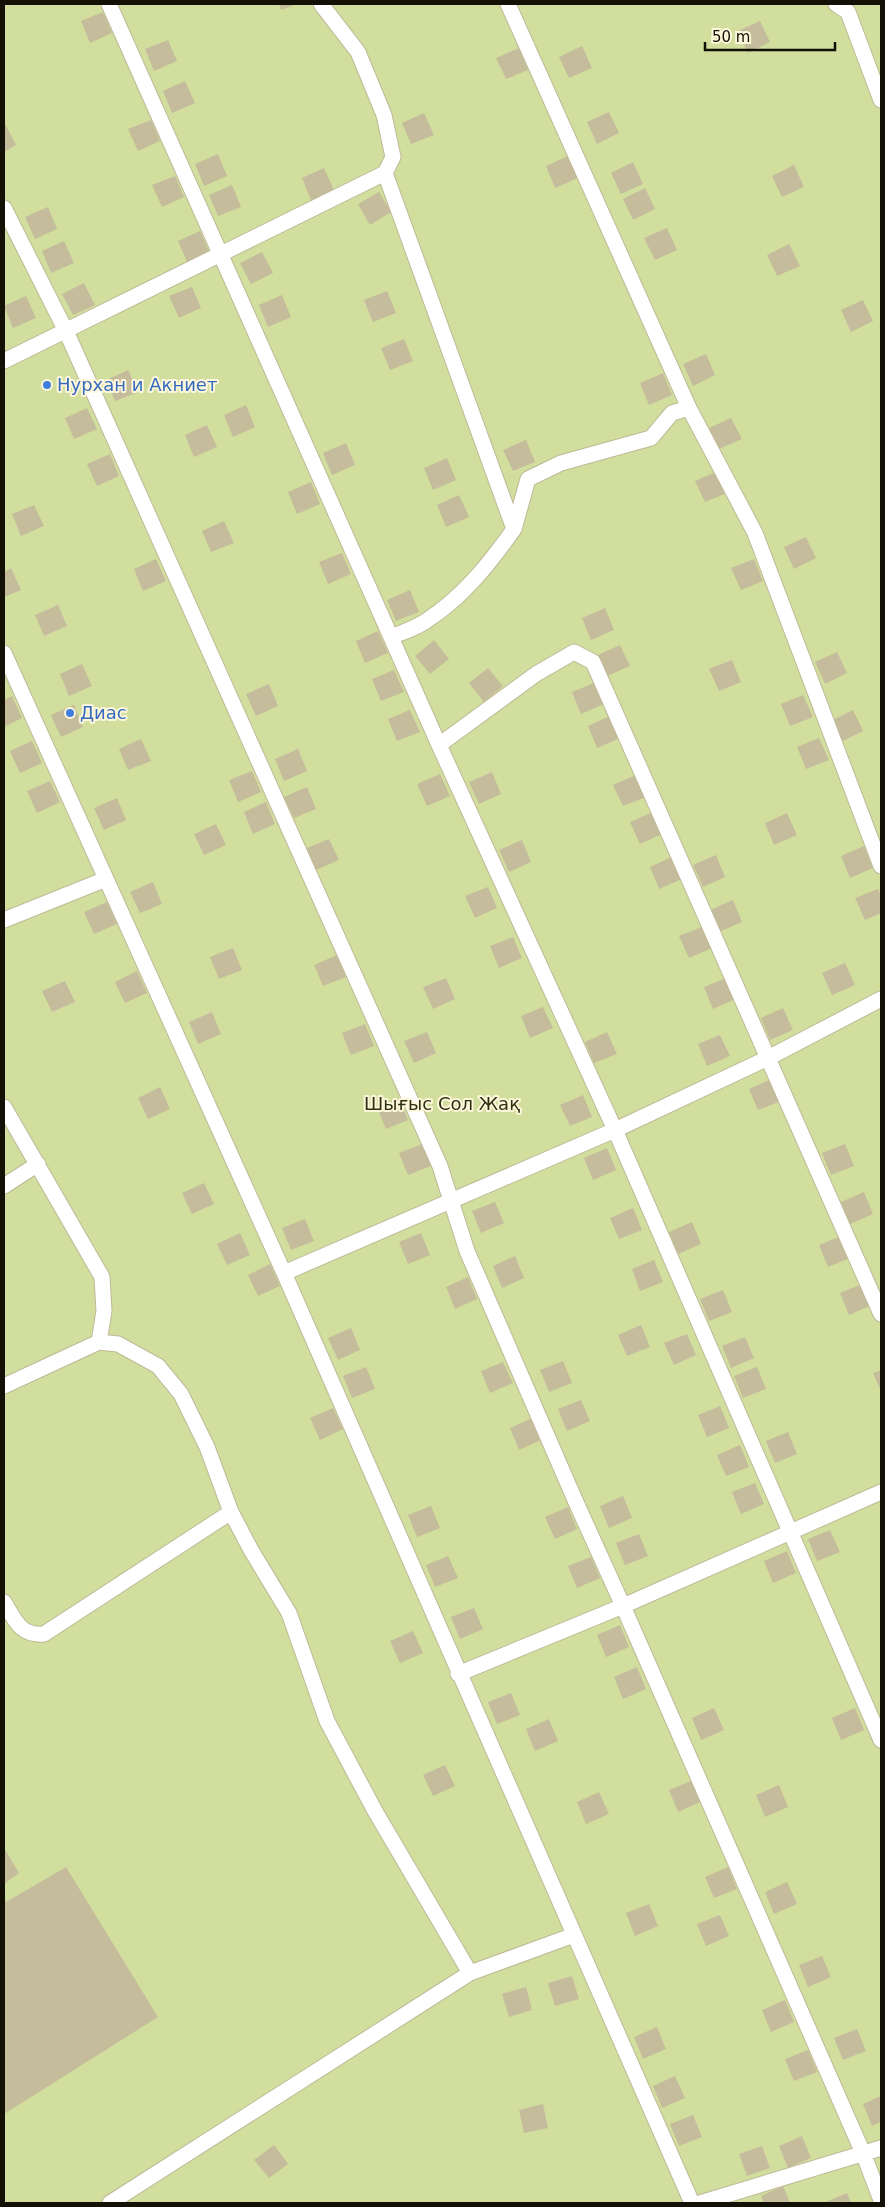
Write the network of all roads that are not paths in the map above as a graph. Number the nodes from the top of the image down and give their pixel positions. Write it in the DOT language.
graph roads {
  1 [pos="109,4"];
  2 [pos="321,4"];
  3 [pos="508,4"];
  4 [pos="836,4"];
  5 [pos="881,100"];
  6 [pos="385,173"];
  7 [pos="4,208"];
  8 [pos="220,255"];
  9 [pos="66,331"];
  10 [pos="4,362"];
  11 [pos="689,408"];
  12 [pos="514,529"];
  13 [pos="391,637"];
  14 [pos="4,653"];
  15 [pos="439,745"];
  16 [pos="881,866"];
  17 [pos="106,879"];
  18 [pos="4,920"];
  19 [pos="881,999"];
  20 [pos="768,1058"];
  21 [pos="4,1107"];
  22 [pos="615,1130"];
  23 [pos="38,1164"];
  24 [pos="4,1186"];
  25 [pos="450,1201"];
  26 [pos="284,1273"];
  27 [pos="881,1314"];
  28 [pos="99,1342"];
  29 [pos="4,1386"];
  30 [pos="881,1492"];
  31 [pos="231,1512"];
  32 [pos="789,1532"];
  33 [pos="4,1602"];
  34 [pos="623,1606"];
  35 [pos="458,1674"];
  36 [pos="881,1740"];
  37 [pos="574,1935"];
  38 [pos="470,1973"];
  39 [pos="881,2148"];
  40 [pos="864,2154"];
  41 [pos="881,2200"];
  42 [pos="110,2203"];
  43 [pos="692,2203"];
  44 [pos="700,2203"];
  1 -- 8 [label="street"];
  2 -- 6 [label="street"];
  3 -- 11 [label="street"];
  4 -- 5 [label="street"];
  6 -- 8 [label="street"];
  6 -- 12 [label="street"];
  7 -- 9 [label="street"];
  8 -- 9 [label="street"];
  8 -- 13 [label="street"];
  9 -- 10 [label="street"];
  9 -- 25 [label="street"];
  11 -- 12 [label="street"];
  11 -- 16 [label="street"];
  12 -- 13 [label="street"];
  13 -- 15 [label="street"];
  14 -- 17 [label="street"];
  15 -- 20 [label="street"];
  15 -- 22 [label="street"];
  17 -- 18 [label="street"];
  17 -- 26 [label="street"];
  19 -- 20 [label="street"];
  20 -- 22 [label="street"];
  20 -- 27 [label="street"];
  21 -- 23 [label="street"];
  22 -- 25 [label="street"];
  22 -- 32 [label="street"];
  23 -- 24 [label="street"];
  23 -- 28 [label="street"];
  25 -- 26 [label="street"];
  25 -- 34 [label="street"];
  26 -- 35 [label="street"];
  28 -- 29 [label="street"];
  28 -- 31 [label="street"];
  30 -- 32 [label="street"];
  31 -- 33 [label="street"];
  31 -- 38 [label="street"];
  32 -- 34 [label="street"];
  32 -- 36 [label="street"];
  34 -- 35 [label="street"];
  34 -- 40 [label="street"];
  35 -- 37 [label="street"];
  37 -- 38 [label="street"];
  37 -- 43 [label="street"];
  38 -- 42 [label="street"];
  39 -- 40 [label="street"];
  40 -- 41 [label="street"];
  40 -- 44 [label="street"];
}
